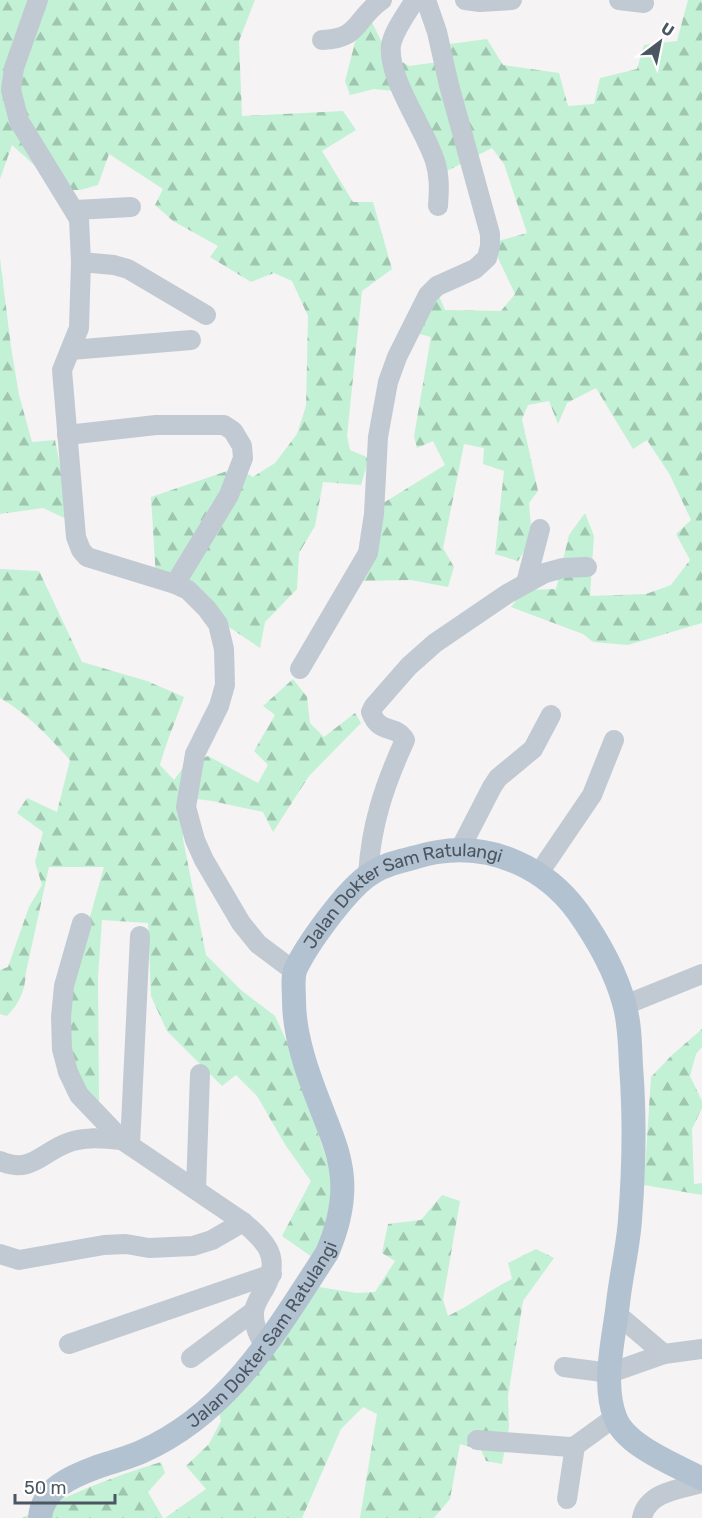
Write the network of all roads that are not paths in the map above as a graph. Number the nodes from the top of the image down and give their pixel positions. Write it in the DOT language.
graph roads {
  1 [pos="38,0"];
  2 [pos="382,0"];
  3 [pos="415,0"];
  4 [pos="426,0"];
  5 [pos="465,0"];
  6 [pos="512,0"];
  7 [pos="619,0"];
  8 [pos="644,3"];
  9 [pos="322,40"];
  10 [pos="438,206"];
  11 [pos="131,207"];
  12 [pos="75,210"];
  13 [pos="81,262"];
  14 [pos="206,315"];
  15 [pos="191,340"];
  16 [pos="71,350"];
  17 [pos="67,435"];
  18 [pos="540,529"];
  19 [pos="587,567"];
  20 [pos="526,583"];
  21 [pos="175,584"];
  22 [pos="300,669"];
  23 [pos="551,714"];
  24 [pos="614,740"];
  25 [pos="459,851"];
  26 [pos="538,873"];
  27 [pos="368,875"];
  28 [pos="82,922"];
  29 [pos="140,936"];
  30 [pos="294,971"];
  31 [pos="702,974"];
  32 [pos="625,1005"];
  33 [pos="200,1074"];
  34 [pos="126,1142"];
  35 [pos="0,1161"];
  36 [pos="196,1190"];
  37 [pos="243,1222"];
  38 [pos="0,1254"];
  39 [pos="272,1274"];
  40 [pos="254,1311"];
  41 [pos="617,1314"];
  42 [pos="69,1344"];
  43 [pos="264,1348"];
  44 [pos="702,1349"];
  45 [pos="664,1354"];
  46 [pos="191,1358"];
  47 [pos="564,1367"];
  48 [pos="610,1373"];
  49 [pos="615,1417"];
  50 [pos="477,1440"];
  51 [pos="575,1446"];
  52 [pos="702,1481"];
  53 [pos="567,1499"];
  54 [pos="40,1518"];
  55 [pos="642,1518"];
  1 -- 12 [label="street"];
  2 -- 9 [label="street"];
  3 -- 10 [label="street"];
  4 -- 22 [label="street"];
  5 -- 6 [label="street"];
  7 -- 8 [label="street"];
  11 -- 12 [label="street"];
  12 -- 13 [label="street"];
  13 -- 14 [label="street"];
  13 -- 16 [label="street"];
  15 -- 16 [label="street"];
  16 -- 17 [label="street"];
  17 -- 21 [label="street"];
  17 -- 21 [label="street"];
  18 -- 20 [label="street"];
  19 -- 20 [label="street"];
  20 -- 27 [label="street"];
  21 -- 30 [label="street"];
  23 -- 25 [label="street"];
  24 -- 26 [label="street"];
  25 -- 26 [label="main road, Jalan Dokter Sam Ratulangi"];
  25 -- 27 [label="main road, Jalan Dokter Sam Ratulangi"];
  26 -- 32 [label="main road, Jalan Dokter Sam Ratulangi"];
  27 -- 30 [label="main road, Jalan Dokter Sam Ratulangi"];
  28 -- 34 [label="street"];
  29 -- 34 [label="street"];
  30 -- 43 [label="main road, Jalan Dokter Sam Ratulangi"];
  31 -- 32 [label="street"];
  32 -- 41 [label="main road, Jalan Dokter Sam Ratulangi"];
  33 -- 36 [label="street"];
  34 -- 35 [label="street"];
  34 -- 36 [label="street"];
  36 -- 37 [label="street"];
  37 -- 38 [label="street"];
  37 -- 39 [label="street"];
  39 -- 40 [label="street"];
  39 -- 42 [label="street"];
  40 -- 43 [label="street"];
  40 -- 46 [label="street"];
  41 -- 45 [label="street"];
  41 -- 48 [label="main road, Jalan Dokter Sam Ratulangi"];
  43 -- 54 [label="main road, Jalan Dokter Sam Ratulangi"];
  44 -- 45 [label="street"];
  45 -- 48 [label="street"];
  47 -- 48 [label="street"];
  48 -- 49 [label="main road, Jalan Dokter Sam Ratulangi"];
  49 -- 51 [label="street"];
  49 -- 52 [label="main road, Jalan Dokter Sam Ratulangi"];
  50 -- 51 [label="street"];
  51 -- 53 [label="street"];
  52 -- 55 [label="street"];
}
